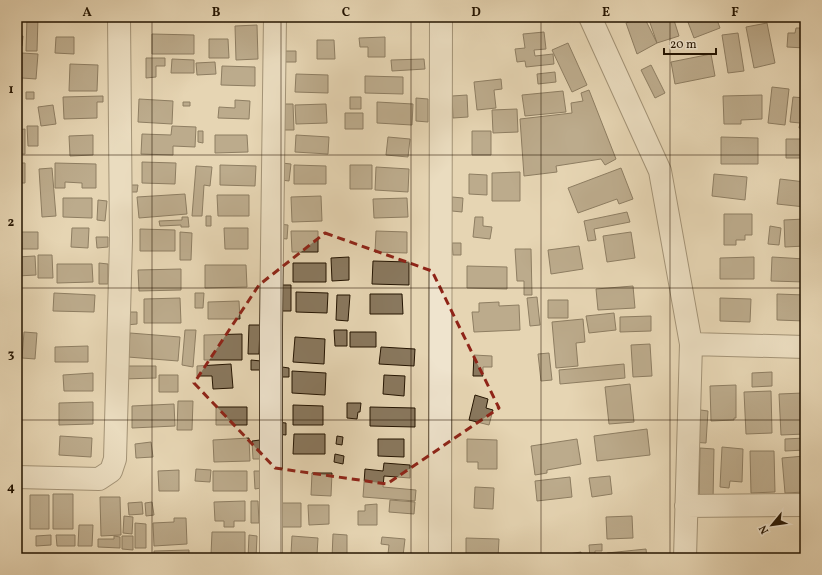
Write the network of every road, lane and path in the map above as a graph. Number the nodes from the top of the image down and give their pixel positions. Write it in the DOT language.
graph roads {
  1 [pos="119,17"];
  2 [pos="275,17"];
  3 [pos="441,17"];
  4 [pos="590,17"];
  5 [pos="691,344"];
  6 [pos="805,347"];
  7 [pos="17,477"];
  8 [pos="805,505"];
  9 [pos="686,506"];
  10 [pos="271,558"];
  11 [pos="440,558"];
  12 [pos="685,558"];
  1 -- 7 [label="street"];
  2 -- 10 [label="street"];
  3 -- 11 [label="street"];
  4 -- 5 [label="street"];
  5 -- 6 [label="street"];
  5 -- 9 [label="street"];
  8 -- 9 [label="street"];
  9 -- 12 [label="street"];
}
